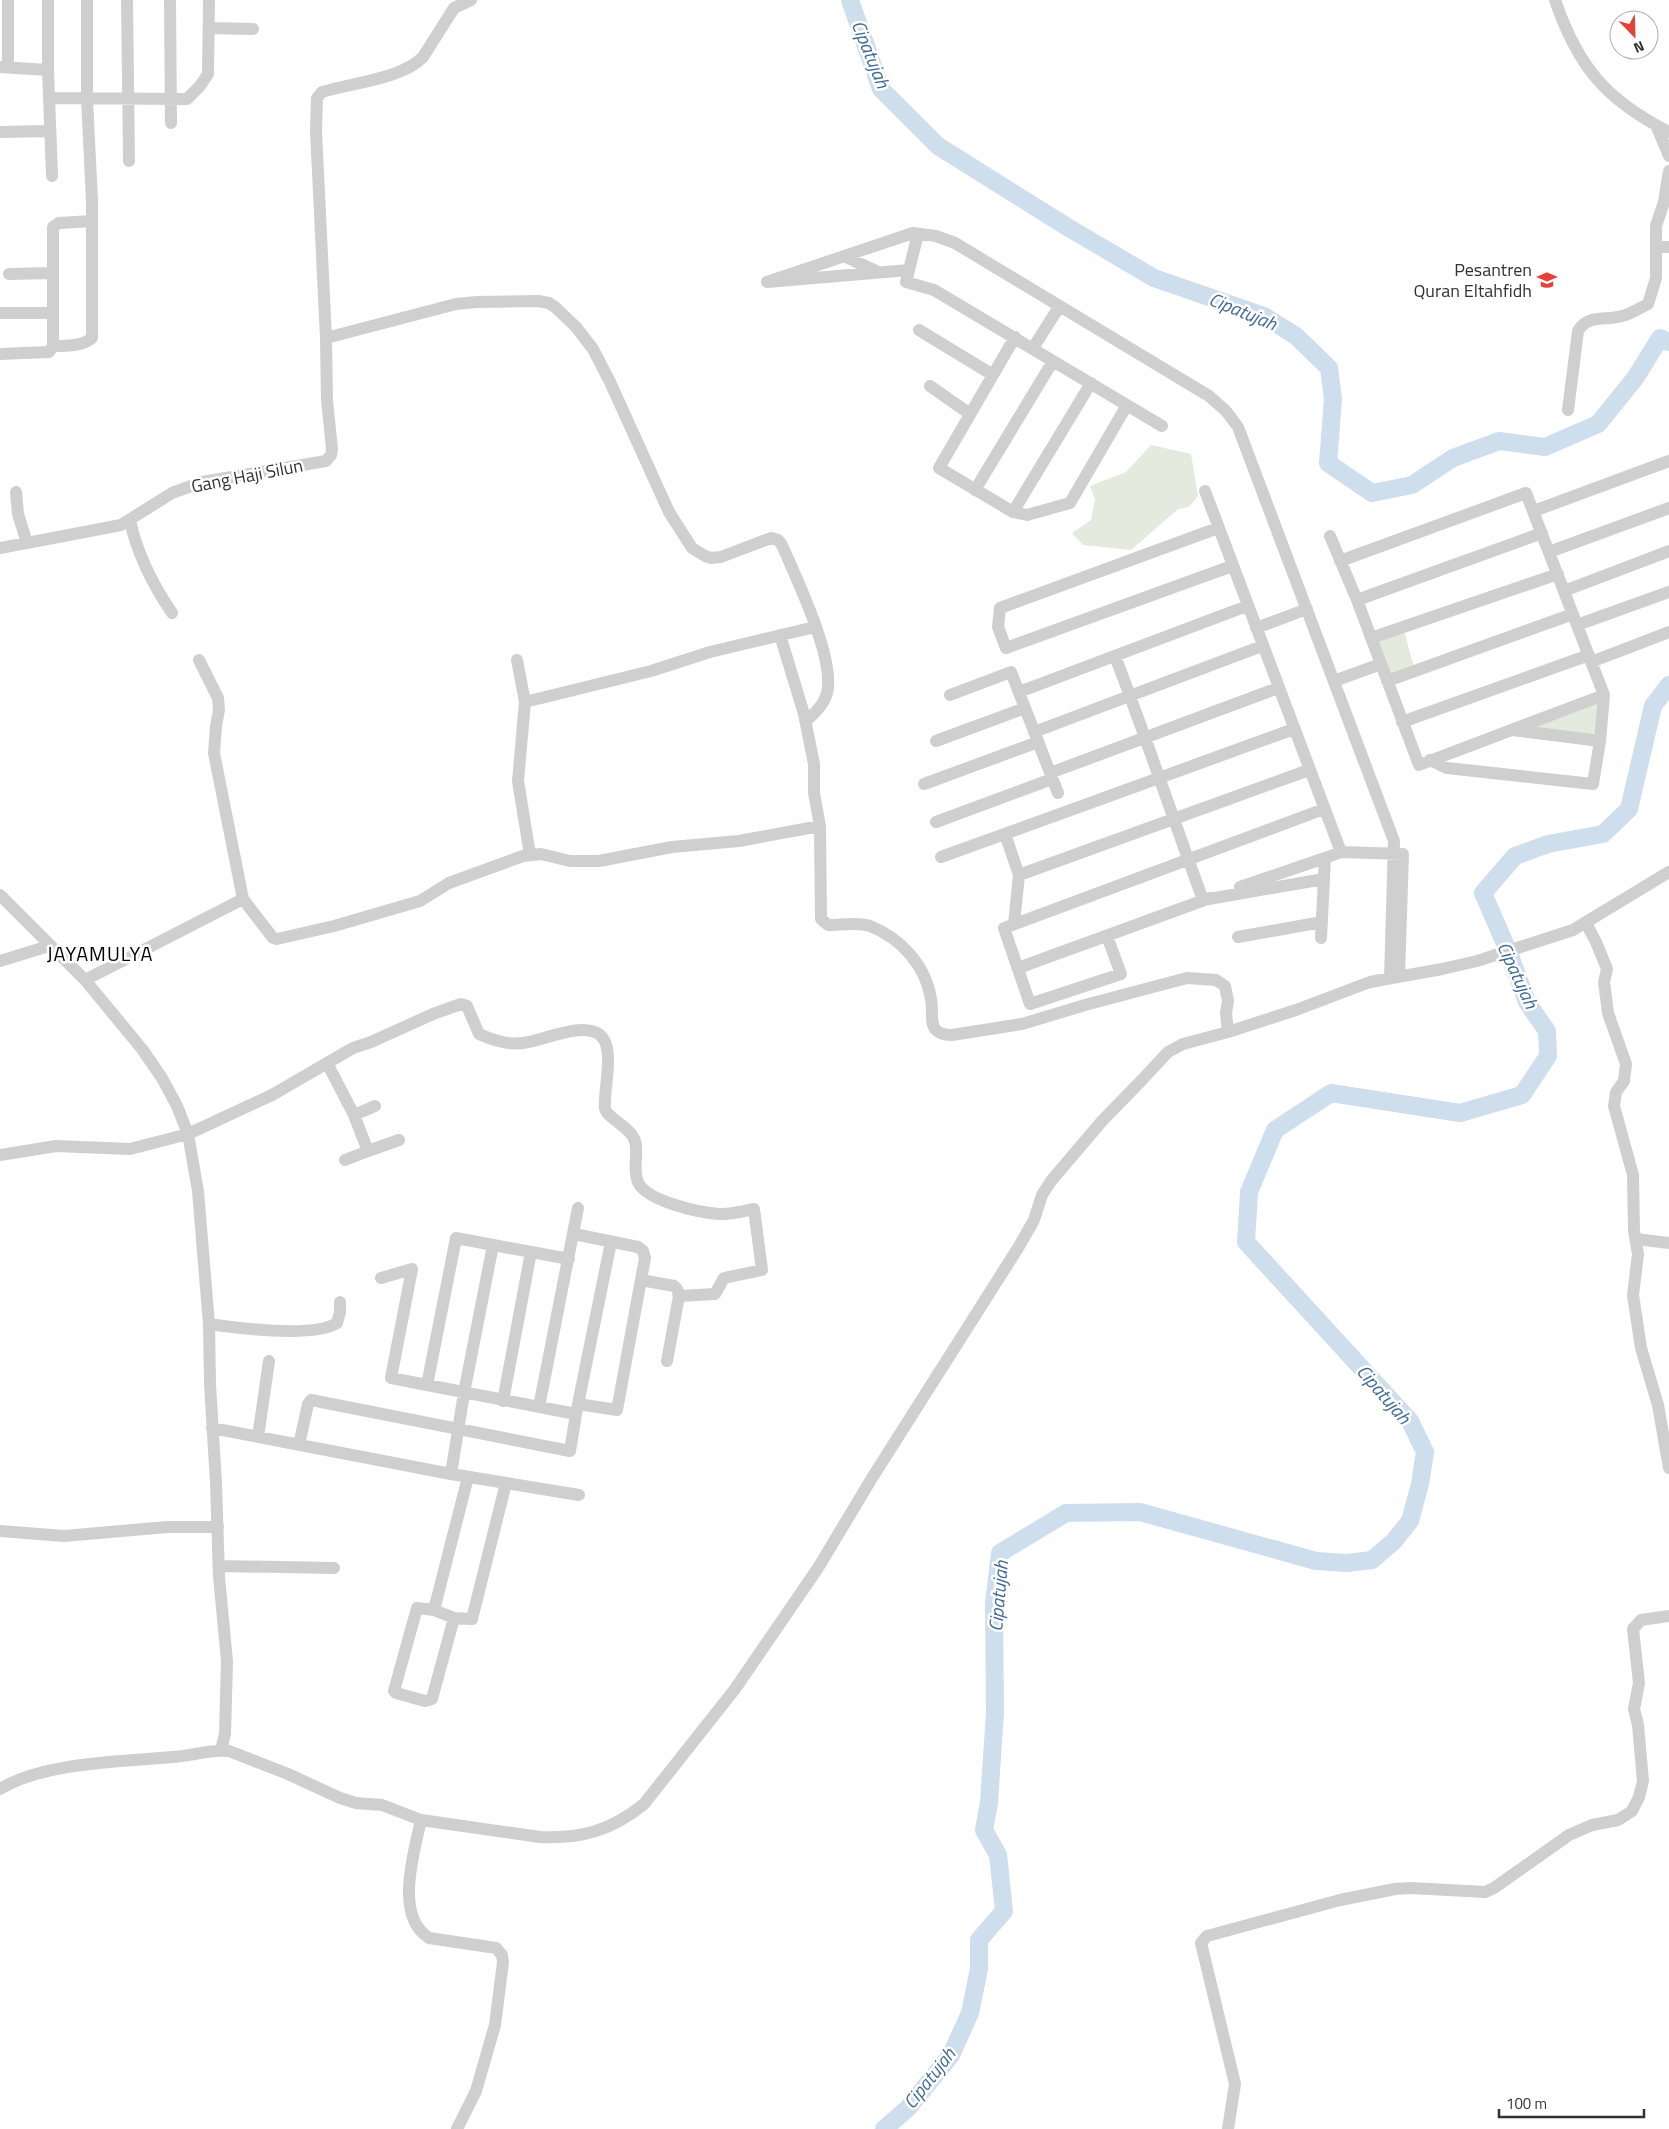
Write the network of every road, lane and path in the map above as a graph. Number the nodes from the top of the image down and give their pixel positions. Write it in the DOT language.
graph roads {
  1 [pos="8,0"];
  2 [pos="48,0"];
  3 [pos="87,0"];
  4 [pos="128,0"];
  5 [pos="170,0"];
  6 [pos="209,0"];
  7 [pos="471,0"];
  8 [pos="1555,0"];
  9 [pos="209,28"];
  10 [pos="252,29"];
  11 [pos="4,67"];
  12 [pos="48,70"];
  13 [pos="49,98"];
  14 [pos="87,99"];
  15 [pos="128,99"];
  16 [pos="170,99"];
  17 [pos="171,123"];
  18 [pos="1656,125"];
  19 [pos="50,131"];
  20 [pos="0,132"];
  21 [pos="1669,132"];
  22 [pos="1669,156"];
  23 [pos="129,161"];
  24 [pos="1669,171"];
  25 [pos="52,176"];
  26 [pos="1666,203"];
  27 [pos="92,221"];
  28 [pos="918,234"];
  29 [pos="1663,247"];
  30 [pos="844,256"];
  31 [pos="909,270"];
  32 [pos="879,272"];
  33 [pos="53,273"];
  34 [pos="9,274"];
  35 [pos="1059,307"];
  36 [pos="0,312"];
  37 [pos="53,313"];
  38 [pos="918,330"];
  39 [pos="1015,337"];
  40 [pos="326,338"];
  41 [pos="53,346"];
  42 [pos="1033,348"];
  43 [pos="0,354"];
  44 [pos="1053,361"];
  45 [pos="993,375"];
  46 [pos="1091,383"];
  47 [pos="930,386"];
  48 [pos="1127,405"];
  49 [pos="1568,410"];
  50 [pos="970,414"];
  51 [pos="1162,426"];
  52 [pos="1669,460"];
  53 [pos="975,490"];
  54 [pos="1205,491"];
  55 [pos="16,492"];
  56 [pos="1669,508"];
  57 [pos="1534,511"];
  58 [pos="1013,512"];
  59 [pos="130,520"];
  60 [pos="1218,528"];
  61 [pos="1542,533"];
  62 [pos="1330,536"];
  63 [pos="27,543"];
  64 [pos="0,548"];
  65 [pos="1669,551"];
  66 [pos="1549,552"];
  67 [pos="1340,561"];
  68 [pos="1232,566"];
  69 [pos="1558,574"];
  70 [pos="1564,590"];
  71 [pos="1669,592"];
  72 [pos="1357,600"];
  73 [pos="1247,606"];
  74 [pos="1307,609"];
  75 [pos="172,613"];
  76 [pos="1575,620"];
  77 [pos="815,627"];
  78 [pos="1256,628"];
  79 [pos="1669,632"];
  80 [pos="780,635"];
  81 [pos="1371,638"];
  82 [pos="1262,646"];
  83 [pos="1115,656"];
  84 [pos="1590,658"];
  85 [pos="200,660"];
  86 [pos="517,660"];
  87 [pos="1381,664"];
  88 [pos="1334,681"];
  89 [pos="1387,681"];
  90 [pos="1278,688"];
  91 [pos="1019,692"];
  92 [pos="950,695"];
  93 [pos="1604,695"];
  94 [pos="1130,696"];
  95 [pos="525,702"];
  96 [pos="1025,708"];
  97 [pos="806,721"];
  98 [pos="1402,722"];
  99 [pos="1294,729"];
  100 [pos="1512,730"];
  101 [pos="1036,737"];
  102 [pos="1146,738"];
  103 [pos="936,741"];
  104 [pos="1600,741"];
  105 [pos="1424,763"];
  106 [pos="1309,770"];
  107 [pos="1051,776"];
  108 [pos="1161,777"];
  109 [pos="924,784"];
  110 [pos="1058,793"];
  111 [pos="1324,808"];
  112 [pos="1172,819"];
  113 [pos="936,822"];
  114 [pos="820,826"];
  115 [pos="1005,834"];
  116 [pos="1340,852"];
  117 [pos="1394,854"];
  118 [pos="530,855"];
  119 [pos="940,857"];
  120 [pos="1326,858"];
  121 [pos="1188,859"];
  122 [pos="1669,872"];
  123 [pos="1019,875"];
  124 [pos="1324,879"];
  125 [pos="0,895"];
  126 [pos="243,899"];
  127 [pos="1203,900"];
  128 [pos="1322,922"];
  129 [pos="1586,923"];
  130 [pos="1014,924"];
  131 [pos="1107,936"];
  132 [pos="1238,937"];
  133 [pos="1321,938"];
  134 [pos="49,946"];
  135 [pos="0,961"];
  136 [pos="1018,968"];
  137 [pos="1394,977"];
  138 [pos="85,980"];
  139 [pos="1228,1032"];
  140 [pos="327,1063"];
  141 [pos="375,1106"];
  142 [pos="354,1115"];
  143 [pos="188,1134"];
  144 [pos="398,1140"];
  145 [pos="368,1150"];
  146 [pos="0,1155"];
  147 [pos="345,1160"];
  148 [pos="578,1208"];
  149 [pos="574,1234"];
  150 [pos="1636,1239"];
  151 [pos="611,1242"];
  152 [pos="1669,1243"];
  153 [pos="493,1245"];
  154 [pos="531,1252"];
  155 [pos="569,1259"];
  156 [pos="381,1278"];
  157 [pos="641,1280"];
  158 [pos="679,1296"];
  159 [pos="340,1302"];
  160 [pos="209,1324"];
  161 [pos="667,1361"];
  162 [pos="269,1362"];
  163 [pos="427,1385"];
  164 [pos="464,1393"];
  165 [pos="503,1400"];
  166 [pos="539,1407"];
  167 [pos="577,1409"];
  168 [pos="212,1428"];
  169 [pos="459,1429"];
  170 [pos="258,1437"];
  171 [pos="299,1445"];
  172 [pos="1669,1468"];
  173 [pos="451,1474"];
  174 [pos="468,1477"];
  175 [pos="506,1483"];
  176 [pos="579,1496"];
  177 [pos="218,1526"];
  178 [pos="0,1531"];
  179 [pos="219,1566"];
  180 [pos="334,1568"];
  181 [pos="434,1610"];
  182 [pos="1669,1616"];
  183 [pos="454,1618"];
  184 [pos="220,1750"];
  185 [pos="0,1788"];
  186 [pos="422,1820"];
  187 [pos="457,2129"];
  188 [pos="1228,2129"];
  1 -- 11 [label="street"];
  2 -- 12 [label="street"];
  3 -- 14 [label="street"];
  4 -- 15 [label="street"];
  5 -- 16 [label="street"];
  6 -- 9 [label="street"];
  7 -- 40 [label="street"];
  8 -- 18 [label="street"];
  9 -- 10 [label="street"];
  9 -- 16 [label="street"];
  11 -- 12 [label="street"];
  12 -- 13 [label="street"];
  13 -- 14 [label="street"];
  13 -- 19 [label="street"];
  14 -- 15 [label="street"];
  14 -- 27 [label="street"];
  15 -- 16 [label="street"];
  15 -- 23 [label="street"];
  16 -- 17 [label="street"];
  18 -- 21 [label="street"];
  18 -- 22 [label="street"];
  19 -- 20 [label="street"];
  19 -- 25 [label="street"];
  24 -- 26 [label="street"];
  26 -- 29 [label="street"];
  27 -- 33 [label="street"];
  27 -- 41 [label="street"];
  28 -- 30 [label="street"];
  28 -- 31 [label="street"];
  28 -- 35 [label="street"];
  29 -- 49 [label="street"];
  30 -- 32 [label="street"];
  30 -- 32 [label="street"];
  31 -- 32 [label="street"];
  31 -- 39 [label="street"];
  33 -- 34 [label="street"];
  33 -- 37 [label="street"];
  35 -- 42 [label="street"];
  35 -- 74 [label="street"];
  36 -- 37 [label="street"];
  37 -- 41 [label="street"];
  38 -- 45 [label="street"];
  39 -- 42 [label="street"];
  39 -- 45 [label="street"];
  40 -- 59 [label="street, Gang Haji Silun"];
  40 -- 77 [label="street"];
  41 -- 43 [label="street"];
  42 -- 44 [label="street"];
  44 -- 46 [label="street"];
  44 -- 53 [label="street"];
  45 -- 50 [label="street"];
  46 -- 48 [label="street"];
  46 -- 58 [label="street"];
  47 -- 50 [label="street"];
  48 -- 51 [label="street"];
  48 -- 58 [label="street"];
  50 -- 53 [label="street"];
  52 -- 57 [label="street"];
  53 -- 58 [label="street"];
  54 -- 60 [label="street"];
  55 -- 63 [label="street"];
  56 -- 66 [label="street"];
  57 -- 61 [label="street"];
  57 -- 67 [label="street"];
  59 -- 63 [label="street, Gang Haji Silun"];
  59 -- 75 [label="street"];
  60 -- 68 [label="street"];
  60 -- 68 [label="street"];
  61 -- 66 [label="street"];
  61 -- 72 [label="street"];
  62 -- 67 [label="street"];
  63 -- 64 [label="street, Gang Haji Silun"];
  65 -- 70 [label="street"];
  66 -- 69 [label="street"];
  67 -- 72 [label="street"];
  68 -- 73 [label="street"];
  69 -- 70 [label="street"];
  69 -- 81 [label="street"];
  70 -- 76 [label="street"];
  71 -- 76 [label="street"];
  72 -- 81 [label="street"];
  73 -- 78 [label="street"];
  73 -- 83 [label="street"];
  74 -- 78 [label="street"];
  74 -- 88 [label="street"];
  76 -- 84 [label="street"];
  76 -- 89 [label="street"];
  77 -- 80 [label="street"];
  77 -- 97 [label="street"];
  78 -- 82 [label="street"];
  79 -- 84 [label="street"];
  80 -- 95 [label="street"];
  80 -- 97 [label="street"];
  81 -- 87 [label="street"];
  82 -- 90 [label="street"];
  82 -- 94 [label="street"];
  83 -- 91 [label="street"];
  83 -- 94 [label="street"];
  84 -- 93 [label="street"];
  84 -- 98 [label="street"];
  85 -- 126 [label="street"];
  86 -- 95 [label="street"];
  87 -- 88 [label="street"];
  87 -- 89 [label="street"];
  88 -- 117 [label="street"];
  89 -- 98 [label="street"];
  90 -- 99 [label="street"];
  90 -- 102 [label="street"];
  91 -- 92 [label="street"];
  91 -- 96 [label="street"];
  93 -- 100 [label="street"];
  93 -- 104 [label="street"];
  94 -- 101 [label="street"];
  94 -- 102 [label="street"];
  95 -- 118 [label="street"];
  96 -- 101 [label="street"];
  96 -- 103 [label="street"];
  97 -- 114 [label="street"];
  98 -- 105 [label="street"];
  99 -- 106 [label="street"];
  99 -- 108 [label="street"];
  100 -- 104 [label="street"];
  100 -- 105 [label="street"];
  101 -- 107 [label="street"];
  101 -- 109 [label="street"];
  102 -- 107 [label="street"];
  102 -- 108 [label="street"];
  104 -- 105 [label="street"];
  106 -- 111 [label="street"];
  106 -- 112 [label="street"];
  107 -- 110 [label="street"];
  107 -- 113 [label="street"];
  108 -- 112 [label="street"];
  108 -- 115 [label="street"];
  111 -- 116 [label="street"];
  111 -- 121 [label="street"];
  112 -- 121 [label="street"];
  112 -- 123 [label="street"];
  114 -- 118 [label="street"];
  114 -- 139 [label="street"];
  115 -- 119 [label="street"];
  115 -- 123 [label="street"];
  116 -- 117 [label="street"];
  116 -- 120 [label="street"];
  117 -- 137 [label="street"];
  118 -- 126 [label="street"];
  120 -- 124 [label="street"];
  120 -- 127 [label="street"];
  121 -- 127 [label="street"];
  121 -- 130 [label="street"];
  122 -- 129 [label="street"];
  123 -- 130 [label="street"];
  124 -- 127 [label="street"];
  124 -- 128 [label="street"];
  125 -- 134 [label="street"];
  126 -- 138 [label="street"];
  127 -- 131 [label="street"];
  128 -- 132 [label="street"];
  128 -- 133 [label="street"];
  129 -- 137 [label="street"];
  129 -- 150 [label="street"];
  130 -- 136 [label="street"];
  131 -- 136 [label="street"];
  131 -- 136 [label="street"];
  134 -- 135 [label="street"];
  134 -- 138 [label="street"];
  137 -- 139 [label="street"];
  138 -- 143 [label="street"];
  139 -- 186 [label="street"];
  140 -- 142 [label="street"];
  140 -- 143 [label="street"];
  140 -- 158 [label="street"];
  141 -- 142 [label="street"];
  142 -- 145 [label="street"];
  143 -- 146 [label="street"];
  143 -- 160 [label="street"];
  144 -- 145 [label="street"];
  145 -- 147 [label="street"];
  148 -- 149 [label="street"];
  149 -- 151 [label="street"];
  149 -- 155 [label="street"];
  150 -- 152 [label="street"];
  150 -- 172 [label="street"];
  151 -- 157 [label="street"];
  151 -- 167 [label="street"];
  153 -- 154 [label="street"];
  153 -- 163 [label="street"];
  153 -- 164 [label="street"];
  154 -- 155 [label="street"];
  154 -- 165 [label="street"];
  155 -- 166 [label="street"];
  156 -- 163 [label="street"];
  157 -- 158 [label="street"];
  157 -- 167 [label="street"];
  158 -- 161 [label="street"];
  159 -- 160 [label="street"];
  160 -- 168 [label="street"];
  162 -- 170 [label="street"];
  163 -- 164 [label="street"];
  164 -- 165 [label="street"];
  164 -- 169 [label="street"];
  165 -- 166 [label="street"];
  166 -- 167 [label="street"];
  167 -- 169 [label="street"];
  168 -- 170 [label="street"];
  168 -- 177 [label="street"];
  169 -- 171 [label="street"];
  169 -- 173 [label="street"];
  170 -- 171 [label="street"];
  171 -- 173 [label="street"];
  173 -- 174 [label="street"];
  174 -- 175 [label="street"];
  174 -- 181 [label="street"];
  175 -- 176 [label="street"];
  175 -- 183 [label="street"];
  177 -- 178 [label="street"];
  177 -- 179 [label="street"];
  179 -- 180 [label="street"];
  179 -- 184 [label="street"];
  181 -- 183 [label="street"];
  181 -- 183 [label="street"];
  182 -- 188 [label="street"];
  184 -- 185 [label="street"];
  184 -- 186 [label="street"];
  186 -- 187 [label="street"];
}
